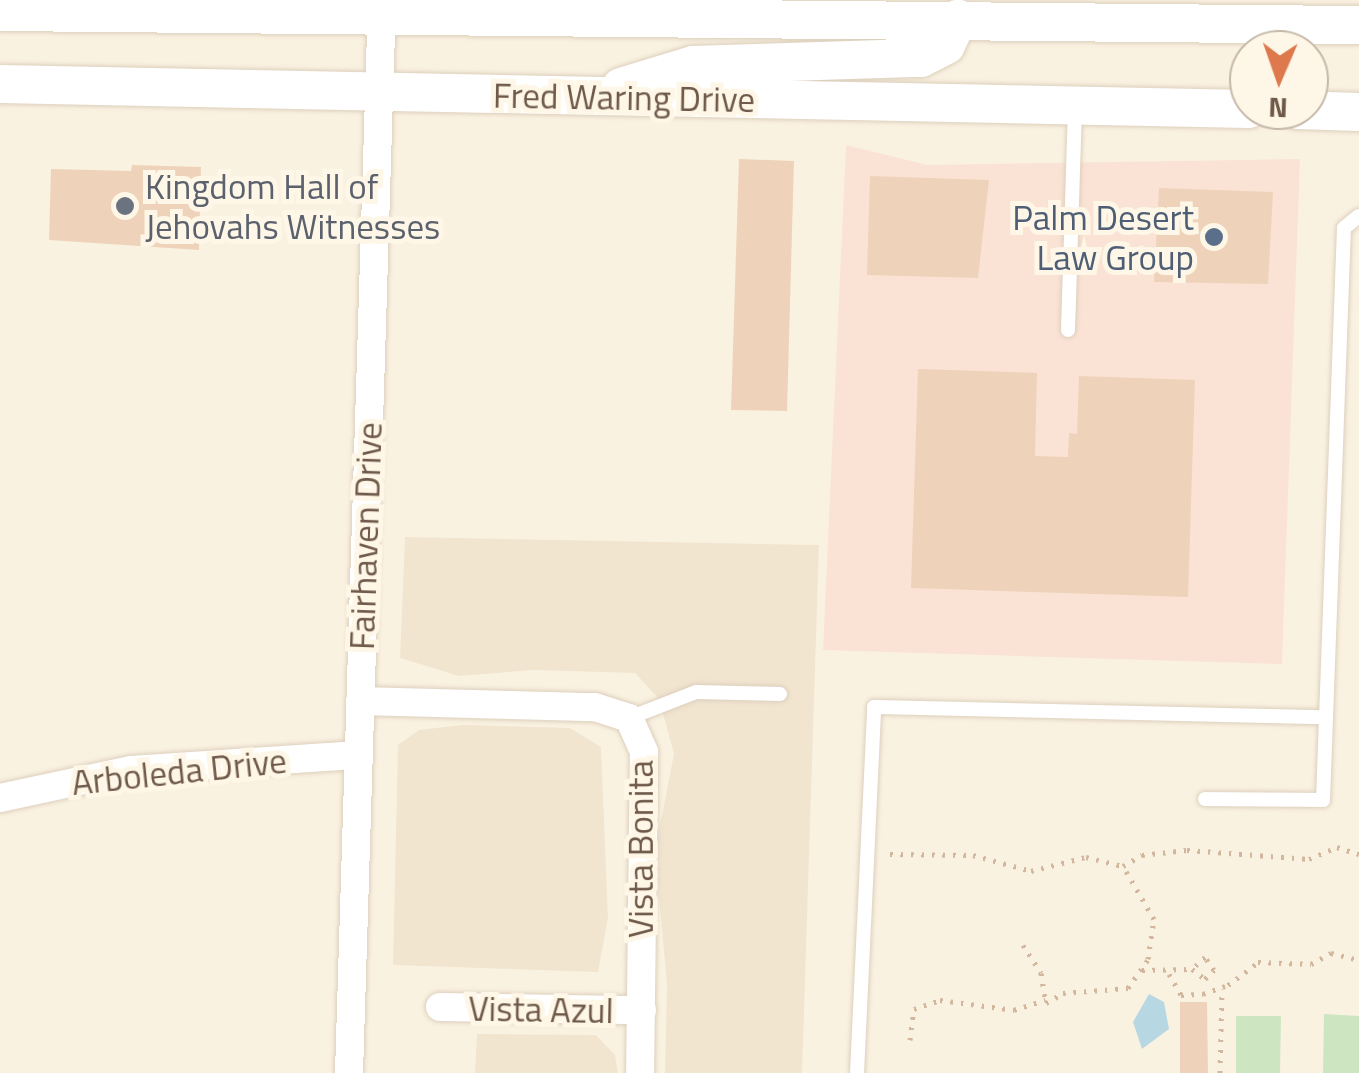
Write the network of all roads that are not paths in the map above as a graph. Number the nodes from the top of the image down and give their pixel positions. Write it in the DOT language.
graph roads {
  1 [pos="148,8"];
  2 [pos="382,10"];
  3 [pos="958,10"];
  4 [pos="0,12"];
  5 [pos="1359,25"];
  6 [pos="0,84"];
  7 [pos="380,94"];
  8 [pos="590,97"];
  9 [pos="1076,105"];
  10 [pos="1229,109"];
  11 [pos="1329,111"];
  12 [pos="1359,112"];
  13 [pos="1359,216"];
  14 [pos="1068,330"];
  15 [pos="780,694"];
  16 [pos="360,701"];
  17 [pos="1326,717"];
  18 [pos="629,718"];
  19 [pos="359,755"];
  20 [pos="0,798"];
  21 [pos="1205,799"];
  22 [pos="440,1007"];
  23 [pos="642,1010"];
  24 [pos="348,1073"];
  25 [pos="640,1073"];
  26 [pos="857,1073"];
  1 -- 2 [label="main road, Fred Waring Drive"];
  1 -- 4 [label="main road, Fred Waring Drive"];
  2 -- 3 [label="main road, Fred Waring Drive"];
  2 -- 7 [label="street, Fairhaven Drive"];
  3 -- 5 [label="main road, Fred Waring Drive"];
  3 -- 8 [label="main road"];
  6 -- 7 [label="main road, Fred Waring Drive"];
  7 -- 8 [label="main road, Fred Waring Drive"];
  7 -- 16 [label="street, Fairhaven Drive"];
  8 -- 9 [label="main road, Fred Waring Drive"];
  9 -- 10 [label="main road, Fred Waring Drive"];
  9 -- 14 [label="lane"];
  11 -- 12 [label="main road"];
  13 -- 17 [label="lane"];
  15 -- 18 [label="lane"];
  16 -- 18 [label="street, Vista Bonita"];
  16 -- 19 [label="street, Fairhaven Drive"];
  17 -- 21 [label="lane"];
  17 -- 26 [label="lane"];
  18 -- 23 [label="street, Vista Bonita"];
  19 -- 20 [label="street, Arboleda Drive"];
  19 -- 24 [label="street, Fairhaven Drive"];
  22 -- 23 [label="street, Vista Azul"];
  23 -- 25 [label="street, Vista Bonita"];
}
